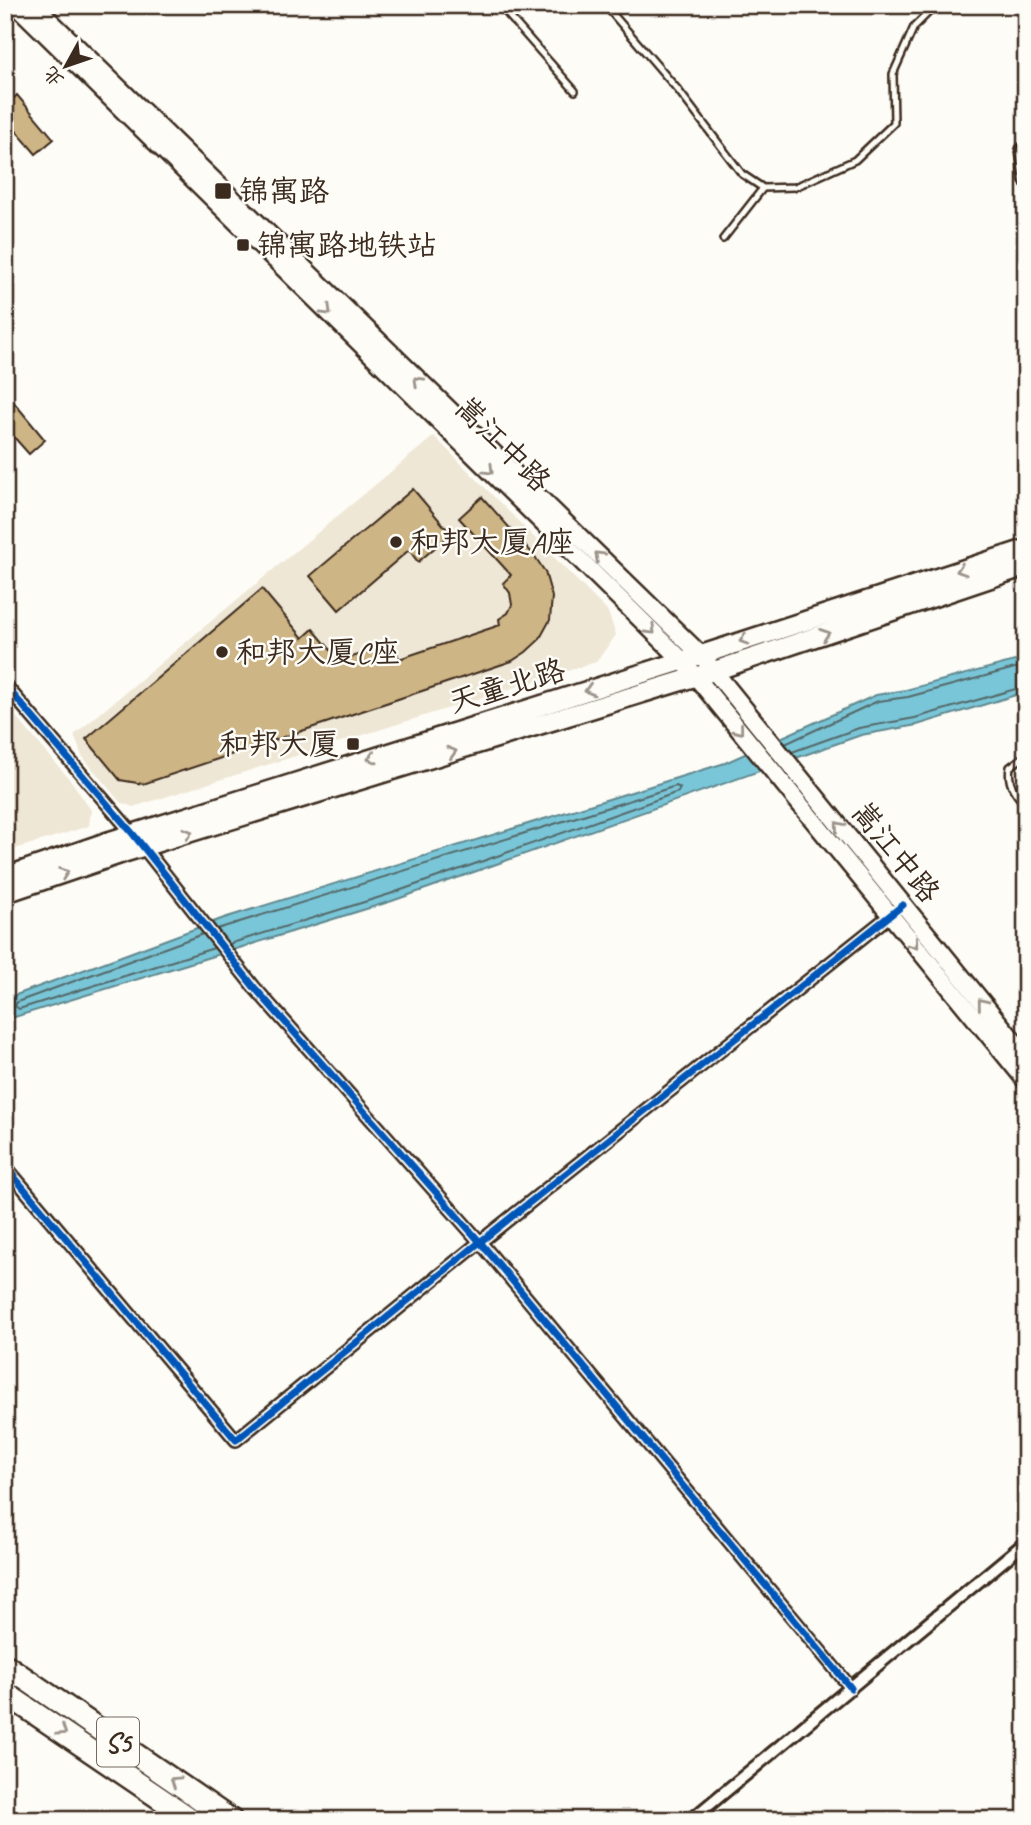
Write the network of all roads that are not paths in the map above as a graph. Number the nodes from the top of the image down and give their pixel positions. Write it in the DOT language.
graph roads {
  1 [pos="16,5"];
  2 [pos="34,5"];
  3 [pos="490,5"];
  4 [pos="606,5"];
  5 [pos="936,5"];
  6 [pos="503,7"];
  7 [pos="575,91"];
  8 [pos="1026,147"];
  9 [pos="1026,181"];
  10 [pos="763,188"];
  11 [pos="723,239"];
  12 [pos="1026,549"];
  13 [pos="1026,566"];
  14 [pos="701,655"];
  15 [pos="683,660"];
  16 [pos="714,671"];
  17 [pos="696,677"];
  18 [pos="5,685"];
  19 [pos="1026,755"];
  20 [pos="1026,806"];
  21 [pos="137,841"];
  22 [pos="5,877"];
  23 [pos="5,893"];
  24 [pos="896,910"];
  25 [pos="1026,1056"];
  26 [pos="1026,1081"];
  27 [pos="5,1166"];
  28 [pos="480,1242"];
  29 [pos="1025,1545"];
  30 [pos="5,1665"];
  31 [pos="851,1688"];
  32 [pos="5,1693"];
  33 [pos="192,1820"];
  34 [pos="232,1820"];
  35 [pos="691,1820"];
  1 -- 15 [label="main road, 嵩江中路, one-way"];
  14 -- 2 [label="main road, 嵩江中路, one-way"];
  3 -- 6 [label="lane"];
  4 -- 10 [label="lane"];
  5 -- 10 [label="lane"];
  6 -- 7 [label="lane"];
  8 -- 9 [label="street"];
  10 -- 11 [label="lane"];
  12 -- 14 [label="main road, 天童北路, one-way"];
  16 -- 13 [label="main road, one-way"];
  14 -- 15 [label="main road, 天童北路"];
  14 -- 16 [label="main road, 嵩江中路"];
  15 -- 17 [label="main road, 嵩江中路"];
  15 -- 21 [label="main road, 天童北路, one-way"];
  16 -- 17 [label="main road"];
  24 -- 16 [label="main road, 嵩江中路, one-way"];
  21 -- 17 [label="main road, one-way"];
  17 -- 24 [label="main road, 嵩江中路, one-way"];
  18 -- 21 [label="street"];
  19 -- 20 [label="lane"];
  21 -- 22 [label="main road, 天童北路"];
  23 -- 21 [label="main road, one-way"];
  21 -- 28 [label="street"];
  25 -- 24 [label="main road, 嵩江中路, one-way"];
  24 -- 26 [label="main road, 嵩江中路, one-way"];
  24 -- 28 [label="street"];
  27 -- 28 [label="street"];
  28 -- 31 [label="street"];
  29 -- 31 [label="street"];
  34 -- 30 [label="highway, S5, one-way"];
  31 -- 35 [label="street"];
  32 -- 33 [label="highway, S5, one-way"];
}
